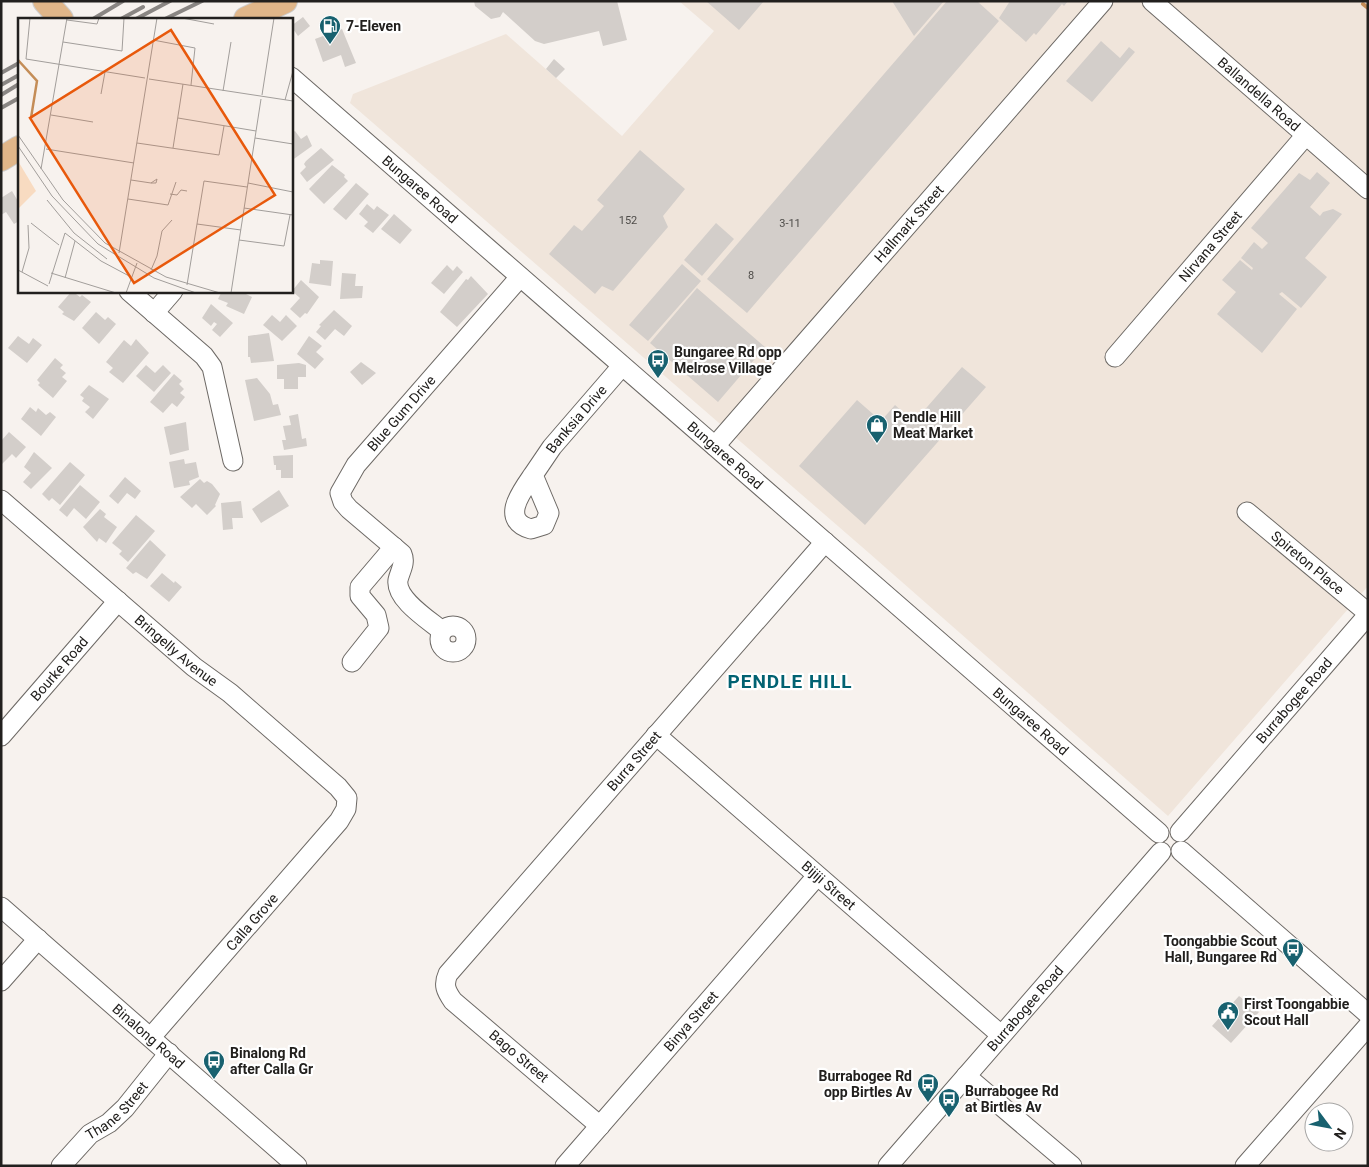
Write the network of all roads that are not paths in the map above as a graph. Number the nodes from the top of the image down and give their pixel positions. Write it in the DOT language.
graph roads {
  1 [pos="284,1"];
  2 [pos="1103,1"];
  3 [pos="1152,1"];
  4 [pos="248,18"];
  5 [pos="292,78"];
  6 [pos="1306,135"];
  7 [pos="1368,189"];
  8 [pos="520,277"];
  9 [pos="130,292"];
  10 [pos="172,292"];
  11 [pos="154,313"];
  12 [pos="1115,357"];
  13 [pos="622,366"];
  14 [pos="715,446"];
  15 [pos="234,461"];
  16 [pos="533,475"];
  17 [pos="1,500"];
  18 [pos="1247,512"];
  19 [pos="825,542"];
  20 [pos="394,547"];
  21 [pos="118,601"];
  22 [pos="1368,614"];
  23 [pos="442,631"];
  24 [pos="352,662"];
  25 [pos="656,735"];
  26 [pos="1,736"];
  27 [pos="348,803"];
  28 [pos="1180,832"];
  29 [pos="1159,833"];
  30 [pos="1181,851"];
  31 [pos="1161,852"];
  32 [pos="817,876"];
  33 [pos="1,907"];
  34 [pos="38,939"];
  35 [pos="1,981"];
  36 [pos="444,982"];
  37 [pos="1368,1014"];
  38 [pos="1368,1026"];
  39 [pos="1001,1035"];
  40 [pos="151,1037"];
  41 [pos="169,1053"];
  42 [pos="966,1076"];
  43 [pos="600,1126"];
  44 [pos="61,1166"];
  45 [pos="297,1166"];
  46 [pos="565,1166"];
  47 [pos="888,1166"];
  48 [pos="1072,1166"];
  49 [pos="1245,1166"];
  1 -- 4 [label="main road"];
  2 -- 14 [label="street, Hallmark Street"];
  3 -- 6 [label="street, Ballandella Road"];
  5 -- 8 [label="street, Bungaree Road"];
  6 -- 7 [label="street, Ballandella Road"];
  6 -- 12 [label="street, Nirvana Street"];
  8 -- 13 [label="street, Bungaree Road"];
  8 -- 20 [label="street, Blue Gum Drive"];
  9 -- 11 [label="street"];
  10 -- 11 [label="street"];
  11 -- 15 [label="street"];
  13 -- 14 [label="street, Bungaree Road"];
  13 -- 16 [label="street, Banksia Drive"];
  14 -- 19 [label="street, Bungaree Road"];
  17 -- 21 [label="street, Bringelly Avenue"];
  18 -- 22 [label="street, Spireton Place"];
  19 -- 25 [label="street, Burra Street"];
  19 -- 29 [label="street, Bungaree Road"];
  20 -- 23 [label="street, Blue Gum Drive"];
  20 -- 24 [label="street"];
  21 -- 26 [label="street, Bourke Road"];
  21 -- 27 [label="street, Bringelly Avenue"];
  22 -- 28 [label="street, Burrabogee Road"];
  25 -- 32 [label="street, Bijiji Street"];
  25 -- 36 [label="street, Burra Street"];
  27 -- 40 [label="street, Calla Grove"];
  28 -- 29 [label="street"];
  28 -- 30 [label="street"];
  29 -- 31 [label="street"];
  30 -- 31 [label="street"];
  30 -- 37 [label="street"];
  31 -- 39 [label="street, Burrabogee Road"];
  32 -- 39 [label="street, Bijiji Street"];
  32 -- 43 [label="street, Binya Street"];
  33 -- 34 [label="street, Binalong Road"];
  34 -- 35 [label="street"];
  34 -- 40 [label="street, Binalong Road"];
  36 -- 43 [label="street, Bago Street"];
  38 -- 49 [label="street"];
  39 -- 42 [label="street, Burrabogee Road"];
  40 -- 41 [label="street, Binalong Road"];
  41 -- 44 [label="street, Thane Street"];
  41 -- 45 [label="street, Binalong Road"];
  42 -- 47 [label="street, Burrabogee Road"];
  42 -- 48 [label="street"];
  43 -- 46 [label="street, Binya Street"];
}
